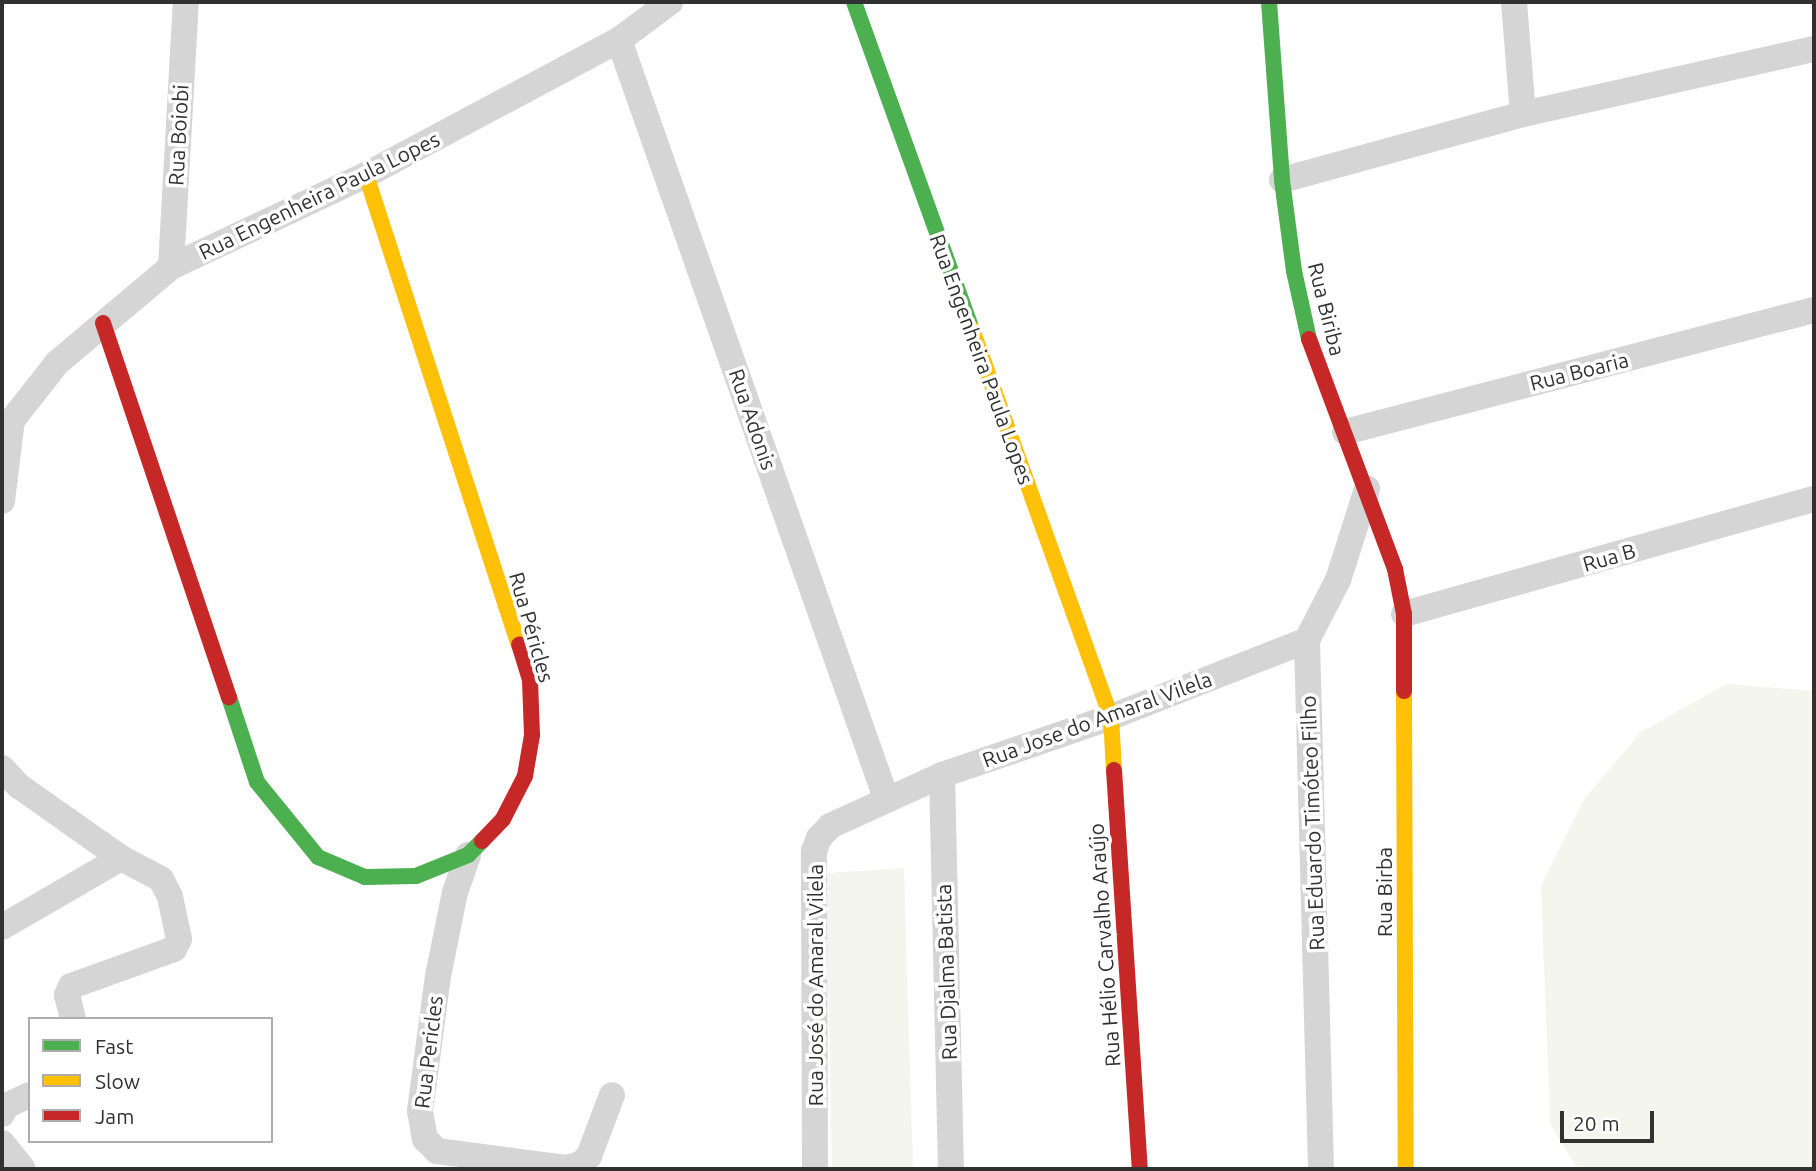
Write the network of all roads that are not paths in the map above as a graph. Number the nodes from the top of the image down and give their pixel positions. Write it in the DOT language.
graph roads {
  1 [pos="186,2"];
  2 [pos="670,2"];
  3 [pos="854,2"];
  4 [pos="1269,2"];
  5 [pos="1514,2"];
  6 [pos="619,40"];
  7 [pos="1814,48"];
  8 [pos="1523,114"];
  9 [pos="366,175"];
  10 [pos="1282,180"];
  11 [pos="172,267"];
  12 [pos="1814,310"];
  13 [pos="103,323"];
  14 [pos="7,426"];
  15 [pos="1345,432"];
  16 [pos="1367,489"];
  17 [pos="1814,499"];
  18 [pos="2,501"];
  19 [pos="1405,614"];
  20 [pos="1307,640"];
  21 [pos="1111,717"];
  22 [pos="2,768"];
  23 [pos="942,775"];
  24 [pos="886,798"];
  25 [pos="468,855"];
  26 [pos="121,858"];
  27 [pos="2,927"];
  28 [pos="72,1017"];
  29 [pos="612,1095"];
  30 [pos="28,1096"];
  31 [pos="2,1114"];
  32 [pos="2,1143"];
  33 [pos="23,1169"];
  34 [pos="815,1169"];
  35 [pos="951,1169"];
  36 [pos="1140,1169"];
  37 [pos="1321,1169"];
  38 [pos="1406,1169"];
  1 -- 11 [label="street, Rua Boiobi"];
  2 -- 6 [label="street, Rua Engenheira Paula Lopes"];
  3 -- 21 [label="street, Rua Engenheira Paula Lopes"];
  4 -- 10 [label="street, Rua Biriba"];
  5 -- 8 [label="street"];
  6 -- 9 [label="street, Rua Engenheira Paula Lopes"];
  6 -- 24 [label="street, Rua Adonis"];
  7 -- 8 [label="street"];
  8 -- 10 [label="street"];
  9 -- 11 [label="street, Rua Engenheira Paula Lopes"];
  9 -- 25 [label="street, Rua Péricles"];
  10 -- 15 [label="street, Rua Biriba"];
  11 -- 13 [label="street, Rua Engenheira Paula Lopes"];
  12 -- 15 [label="street, Rua Boaria"];
  13 -- 14 [label="street, Rua Engenheira Paula Lopes"];
  13 -- 25 [label="street, Rua Péricles"];
  14 -- 18 [label="street"];
  15 -- 16 [label="street, Rua Biriba"];
  16 -- 19 [label="street, Rua Biriba"];
  16 -- 20 [label="street, Rua Eduardo Timóteo Filho"];
  17 -- 19 [label="street, Rua B"];
  19 -- 38 [label="street, Rua Birba"];
  20 -- 21 [label="street, Rua Jose do Amaral Vilela"];
  20 -- 37 [label="street, Rua Eduardo Timóteo Filho"];
  21 -- 23 [label="street, Rua Jose do Amaral Vilela"];
  21 -- 36 [label="street, Rua Hélio Carvalho Araújo"];
  22 -- 26 [label="street"];
  23 -- 24 [label="street, Rua Jose do Amaral Vilela"];
  23 -- 35 [label="street, Rua Djalma Batista"];
  24 -- 34 [label="street, Rua José do Amaral Vilela"];
  25 -- 29 [label="street, Rua Pericles"];
  26 -- 27 [label="street"];
  26 -- 28 [label="street"];
  30 -- 31 [label="street"];
  32 -- 33 [label="street"];
}
